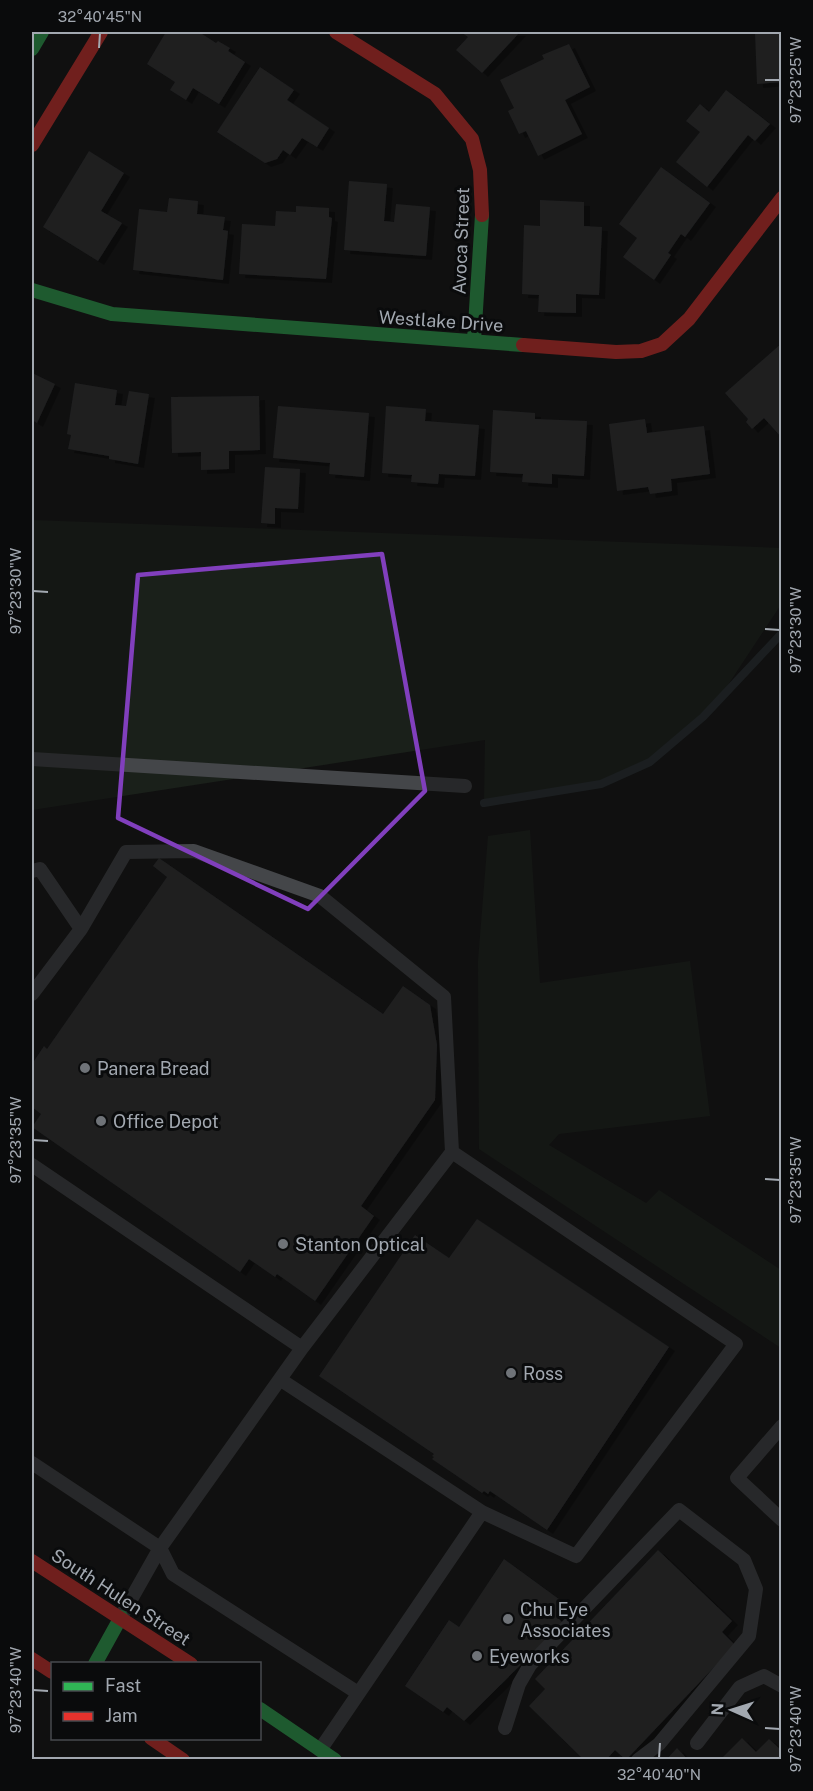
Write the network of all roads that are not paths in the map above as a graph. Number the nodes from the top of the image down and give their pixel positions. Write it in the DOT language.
graph roads {
  1 [pos="42,32"];
  2 [pos="101,32"];
  3 [pos="336,32"];
  4 [pos="32,49"];
  5 [pos="32,145"];
  6 [pos="782,198"];
  7 [pos="32,290"];
  8 [pos="474,341"];
  9 [pos="32,759"];
  10 [pos="465,786"];
  11 [pos="32,871"];
  12 [pos="81,929"];
  13 [pos="32,994"];
  14 [pos="452,1152"];
  15 [pos="32,1165"];
  16 [pos="303,1348"];
  17 [pos="281,1380"];
  18 [pos="782,1426"];
  19 [pos="32,1463"];
  20 [pos="483,1512"];
  21 [pos="782,1520"];
  22 [pos="160,1548"];
  23 [pos="32,1561"];
  24 [pos="121,1617"];
  25 [pos="32,1659"];
  26 [pos="96,1662"];
  27 [pos="188,1662"];
  28 [pos="51,1671"];
  29 [pos="782,1686"];
  30 [pos="358,1693"];
  31 [pos="261,1710"];
  32 [pos="505,1728"];
  33 [pos="155,1740"];
  34 [pos="697,1743"];
  35 [pos="320,1750"];
  36 [pos="183,1760"];
  37 [pos="335,1760"];
  38 [pos="638,1760"];
  1 -- 4 [label="main road"];
  2 -- 5 [label="main road"];
  3 -- 8 [label="main road, Avoca Street"];
  6 -- 8 [label="main road, Westlake Drive"];
  7 -- 8 [label="main road, Westlake Drive"];
  9 -- 10 [label="lane"];
  11 -- 12 [label="lane"];
  12 -- 13 [label="lane"];
  12 -- 14 [label="lane"];
  14 -- 16 [label="lane"];
  14 -- 20 [label="lane"];
  15 -- 16 [label="lane"];
  16 -- 17 [label="lane"];
  17 -- 20 [label="lane"];
  17 -- 22 [label="lane"];
  18 -- 21 [label="lane"];
  19 -- 22 [label="lane"];
  20 -- 30 [label="lane"];
  22 -- 24 [label="lane"];
  22 -- 30 [label="lane"];
  23 -- 24 [label="main road, South Hulen Street"];
  24 -- 26 [label="main road"];
  24 -- 27 [label="main road, South Hulen Street"];
  25 -- 28 [label="main road"];
  29 -- 34 [label="lane"];
  30 -- 35 [label="lane"];
  31 -- 35 [label="main road"];
  32 -- 38 [label="lane"];
  33 -- 36 [label="main road"];
  35 -- 37 [label="main road"];
}
